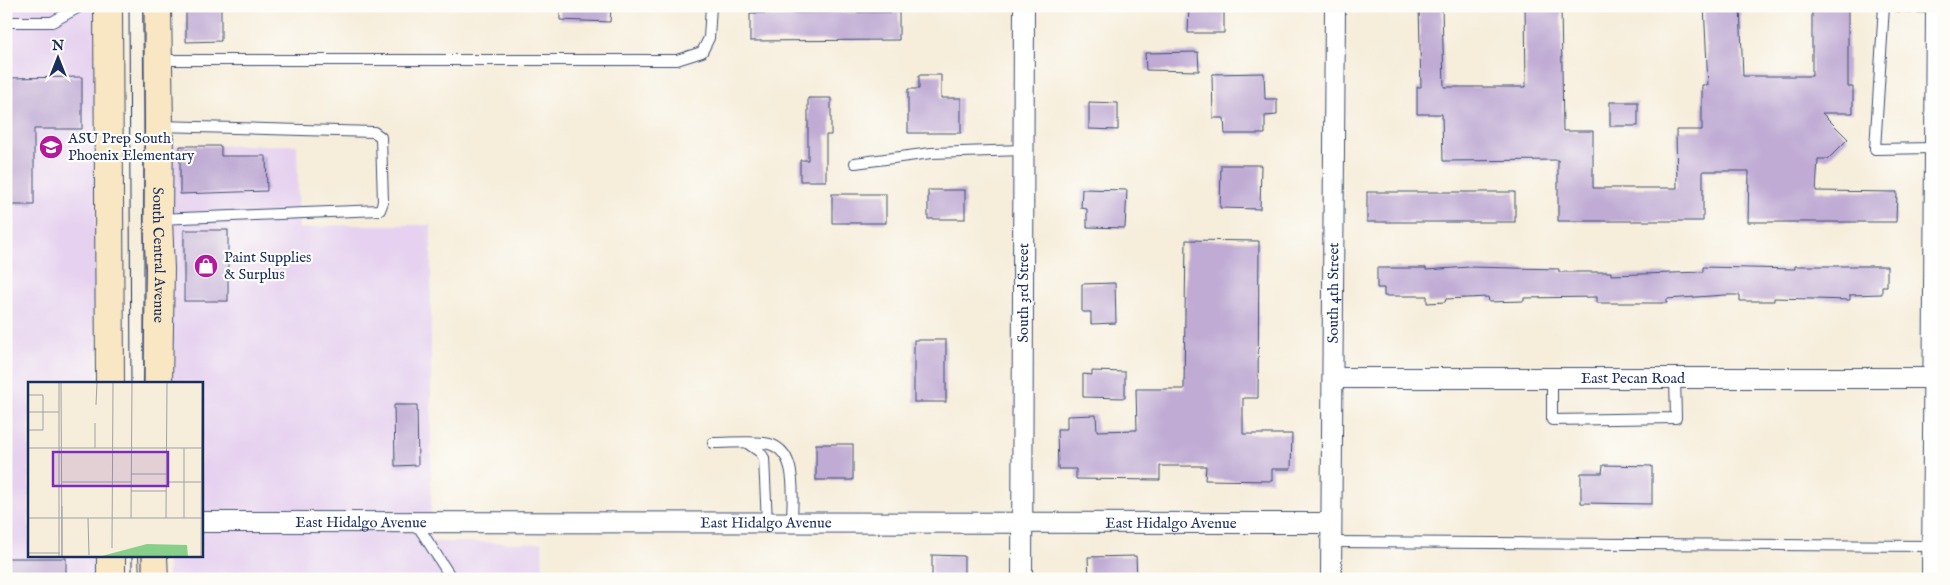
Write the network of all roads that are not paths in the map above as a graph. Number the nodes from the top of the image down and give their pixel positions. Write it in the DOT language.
graph roads {
  1 [pos="81,6"];
  2 [pos="108,6"];
  3 [pos="157,6"];
  4 [pos="711,6"];
  5 [pos="1024,6"];
  6 [pos="1335,6"];
  7 [pos="1884,6"];
  8 [pos="1897,6"];
  9 [pos="1936,7"];
  10 [pos="6,22"];
  11 [pos="156,60"];
  12 [pos="159,126"];
  13 [pos="1935,148"];
  14 [pos="1024,150"];
  15 [pos="855,163"];
  16 [pos="158,219"];
  17 [pos="1332,378"];
  18 [pos="1552,378"];
  19 [pos="1675,378"];
  20 [pos="1932,378"];
  21 [pos="110,382"];
  22 [pos="158,382"];
  23 [pos="713,443"];
  24 [pos="747,443"];
  25 [pos="202,522"];
  26 [pos="1022,522"];
  27 [pos="1938,522"];
  28 [pos="416,523"];
  29 [pos="767,523"];
  30 [pos="792,523"];
  31 [pos="1331,532"];
  32 [pos="1933,546"];
  33 [pos="111,558"];
  34 [pos="154,558"];
  35 [pos="111,579"];
  36 [pos="154,579"];
  37 [pos="452,579"];
  38 [pos="1022,579"];
  39 [pos="1331,579"];
  40 [pos="1932,579"];
  1 -- 10 [label="lane"];
  2 -- 21 [label="main road"];
  3 -- 11 [label="main road, South Central Avenue"];
  4 -- 11 [label="lane"];
  5 -- 14 [label="street, South 3rd Street"];
  6 -- 17 [label="street, South 4th Street"];
  7 -- 13 [label="lane"];
  8 -- 9 [label="lane"];
  9 -- 13 [label="street"];
  11 -- 12 [label="main road, South Central Avenue"];
  12 -- 16 [label="main road, South Central Avenue"];
  12 -- 16 [label="lane"];
  13 -- 20 [label="street"];
  14 -- 15 [label="lane"];
  14 -- 26 [label="street, South 3rd Street"];
  16 -- 22 [label="main road, South Central Avenue"];
  17 -- 18 [label="street, East Pecan Road"];
  17 -- 31 [label="street, South 4th Street"];
  18 -- 19 [label="street, East Pecan Road"];
  18 -- 19 [label="lane"];
  19 -- 20 [label="street, East Pecan Road"];
  20 -- 27 [label="street"];
  23 -- 24 [label="lane"];
  24 -- 29 [label="lane"];
  24 -- 30 [label="lane"];
  25 -- 28 [label="street, East Hidalgo Avenue"];
  26 -- 30 [label="street, East Hidalgo Avenue"];
  26 -- 31 [label="street, East Hidalgo Avenue"];
  26 -- 38 [label="street, South 3rd Street"];
  27 -- 32 [label="street"];
  28 -- 29 [label="street, East Hidalgo Avenue"];
  28 -- 37 [label="lane"];
  29 -- 30 [label="street, East Hidalgo Avenue"];
  31 -- 32 [label="lane"];
  31 -- 39 [label="street, South 4th Street"];
  32 -- 40 [label="street"];
  33 -- 35 [label="main road"];
  34 -- 36 [label="main road"];
}
